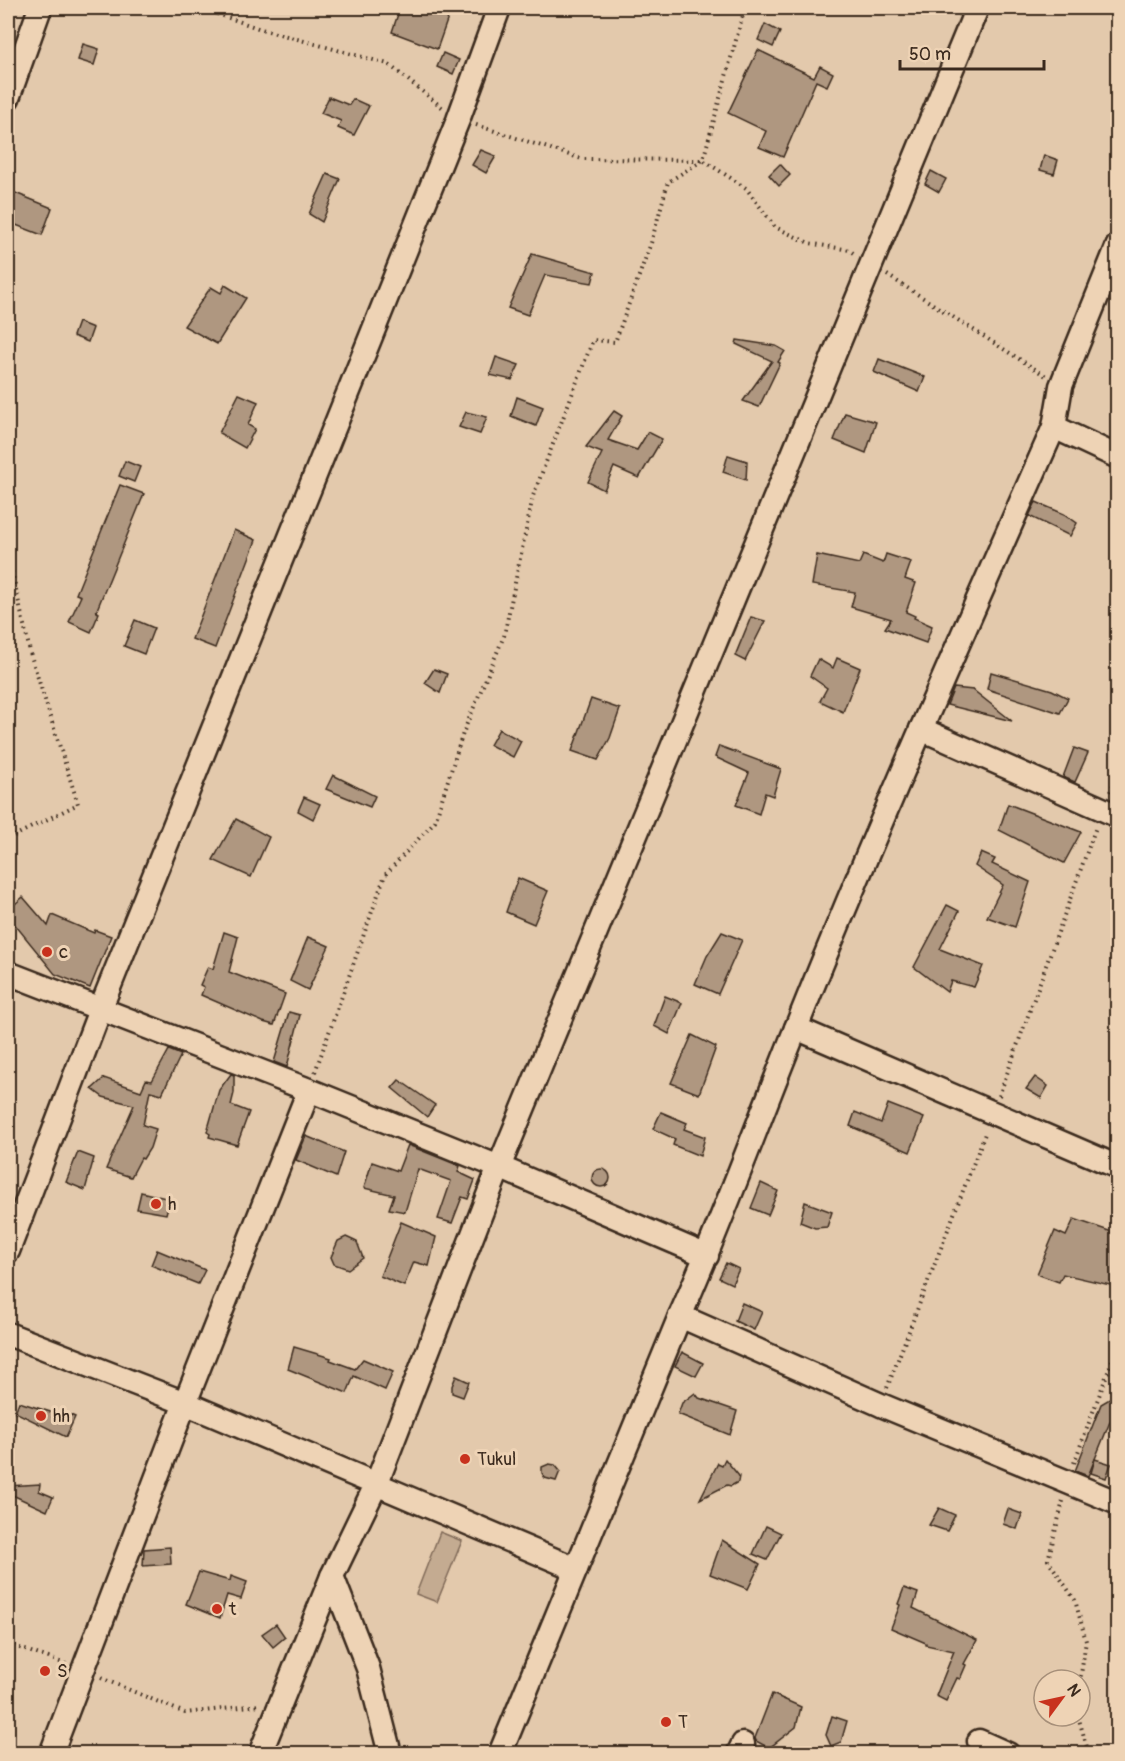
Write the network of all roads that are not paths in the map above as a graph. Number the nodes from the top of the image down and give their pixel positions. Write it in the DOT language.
graph roads {
  1 [pos="40,8"];
  2 [pos="499,8"];
  3 [pos="977,8"];
  4 [pos="8,98"];
  5 [pos="1118,245"];
  6 [pos="1054,427"];
  7 [pos="1118,457"];
  8 [pos="921,729"];
  9 [pos="1110,813"];
  10 [pos="8,973"];
  11 [pos="100,1010"];
  12 [pos="796,1028"];
  13 [pos="309,1090"];
  14 [pos="499,1167"];
  15 [pos="1118,1167"];
  16 [pos="8,1251"];
  17 [pos="707,1256"];
  18 [pos="680,1316"];
  19 [pos="8,1334"];
  20 [pos="185,1403"];
  21 [pos="376,1485"];
  22 [pos="1118,1503"];
  23 [pos="576,1569"];
  24 [pos="332,1576"];
  25 [pos="979,1742"];
  26 [pos="51,1754"];
  27 [pos="260,1754"];
  28 [pos="390,1754"];
  29 [pos="500,1754"];
  30 [pos="1008,1754"];
  1 -- 4 [label="street"];
  2 -- 11 [label="street"];
  3 -- 14 [label="street"];
  5 -- 6 [label="street"];
  6 -- 7 [label="street"];
  6 -- 8 [label="street"];
  8 -- 9 [label="street"];
  8 -- 12 [label="street"];
  10 -- 11 [label="street"];
  11 -- 13 [label="street"];
  11 -- 16 [label="street"];
  12 -- 15 [label="street"];
  12 -- 17 [label="street"];
  13 -- 14 [label="street"];
  13 -- 20 [label="street"];
  14 -- 17 [label="street"];
  14 -- 21 [label="street"];
  17 -- 18 [label="street"];
  18 -- 22 [label="street"];
  18 -- 23 [label="street"];
  19 -- 20 [label="street"];
  20 -- 21 [label="street"];
  20 -- 26 [label="street"];
  21 -- 23 [label="street"];
  21 -- 24 [label="street"];
  23 -- 29 [label="street"];
  24 -- 27 [label="street"];
  24 -- 28 [label="street"];
  25 -- 30 [label="street"];
}
